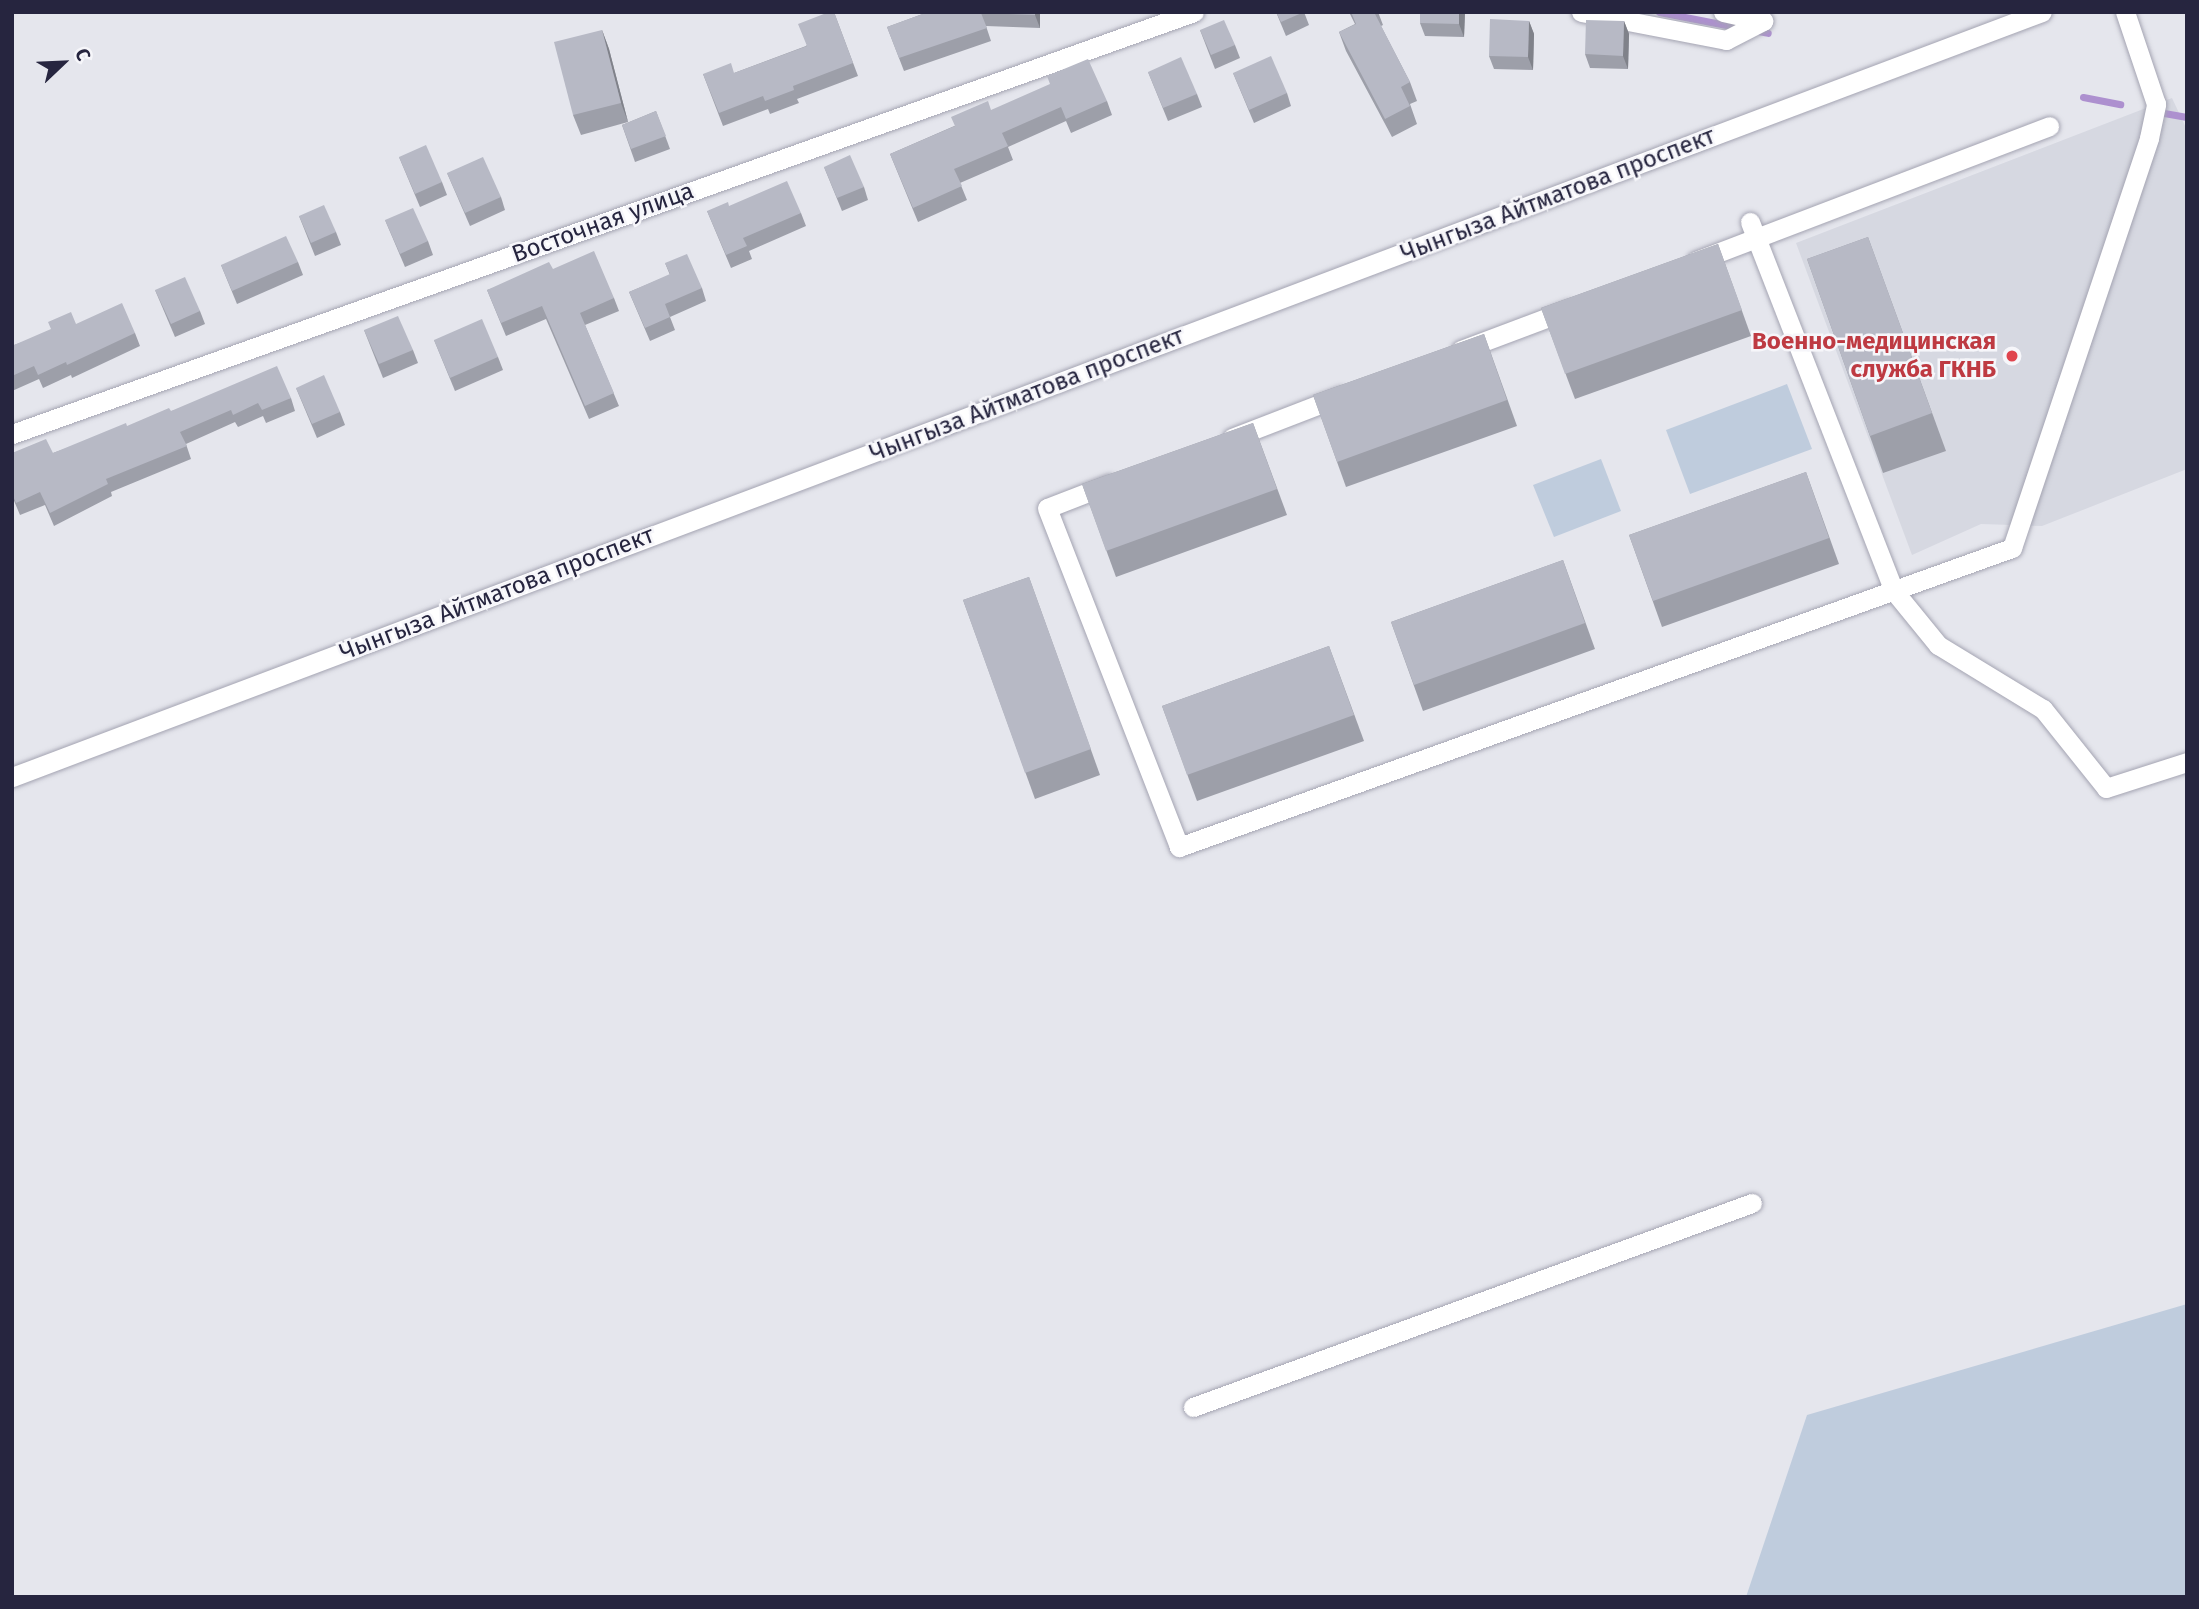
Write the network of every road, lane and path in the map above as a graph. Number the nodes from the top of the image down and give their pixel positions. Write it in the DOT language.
graph roads {
  1 [pos="1194,12"];
  2 [pos="1581,12"];
  3 [pos="1723,12"];
  4 [pos="2042,12"];
  5 [pos="2125,12"];
  6 [pos="2049,126"];
  7 [pos="1753,230"];
  8 [pos="1679,267"];
  9 [pos="1589,302"];
  10 [pos="1447,356"];
  11 [pos="1357,390"];
  12 [pos="12,434"];
  13 [pos="1215,444"];
  14 [pos="1125,478"];
  15 [pos="1894,591"];
  16 [pos="2187,762"];
  17 [pos="12,777"];
  18 [pos="1752,1203"];
  19 [pos="1193,1408"];
  1 -- 12 [label="street, Восточная улица"];
  2 -- 3 [label="street"];
  4 -- 17 [label="street, Чынгыза Айтматова проспект"];
  5 -- 15 [label="street"];
  6 -- 7 [label="street"];
  7 -- 8 [label="street"];
  7 -- 15 [label="street"];
  9 -- 10 [label="street"];
  11 -- 13 [label="street"];
  14 -- 15 [label="street"];
  15 -- 16 [label="street"];
  18 -- 19 [label="street"];
}
